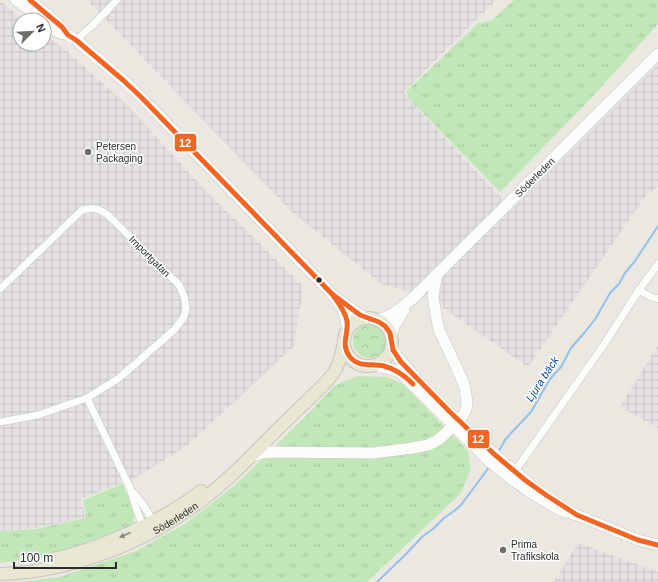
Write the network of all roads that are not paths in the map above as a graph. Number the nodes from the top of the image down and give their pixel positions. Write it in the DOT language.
graph roads {
  1 [pos="16,0"];
  2 [pos="30,0"];
  3 [pos="117,0"];
  4 [pos="33,12"];
  5 [pos="52,27"];
  6 [pos="72,37"];
  7 [pos="658,54"];
  8 [pos="658,264"];
  9 [pos="438,272"];
  10 [pos="0,289"];
  11 [pos="639,290"];
  12 [pos="332,294"];
  13 [pos="658,299"];
  14 [pos="411,300"];
  15 [pos="372,319"];
  16 [pos="346,337"];
  17 [pos="391,341"];
  18 [pos="370,365"];
  19 [pos="325,384"];
  20 [pos="87,398"];
  21 [pos="0,422"];
  22 [pos="456,423"];
  23 [pos="262,444"];
  24 [pos="252,456"];
  25 [pos="494,460"];
  26 [pos="515,472"];
  27 [pos="578,515"];
  28 [pos="149,526"];
  29 [pos="658,546"];
  30 [pos="0,568"];
  31 [pos="0,574"];
  1 -- 4 [label="main road"];
  2 -- 6 [label="main road"];
  3 -- 6 [label="street"];
  5 -- 6 [label="main road"];
  6 -- 12 [label="main road"];
  7 -- 9 [label="main road, Söderleden"];
  8 -- 11 [label="street"];
  9 -- 14 [label="main road, Söderleden"];
  9 -- 22 [label="main road"];
  10 -- 20 [label="street, Importgatan"];
  11 -- 13 [label="street"];
  11 -- 26 [label="street"];
  12 -- 15 [label="main road"];
  12 -- 16 [label="main road"];
  14 -- 15 [label="main road, Söderleden"];
  14 -- 17 [label="main road, Söderleden"];
  15 -- 16 [label="main road"];
  15 -- 17 [label="main road"];
  16 -- 18 [label="main road"];
  16 -- 19 [label="main road, Söderleden"];
  17 -- 18 [label="main road"];
  17 -- 22 [label="main road"];
  18 -- 19 [label="main road, Söderleden"];
  18 -- 22 [label="main road"];
  19 -- 23 [label="main road, Söderleden"];
  20 -- 21 [label="street, Importgatan"];
  20 -- 28 [label="street"];
  22 -- 24 [label="main road"];
  22 -- 25 [label="main road"];
  23 -- 24 [label="main road, Söderleden"];
  23 -- 28 [label="main road, Söderleden"];
  24 -- 28 [label="main road, Söderleden"];
  25 -- 26 [label="main road"];
  25 -- 27 [label="main road"];
  26 -- 27 [label="main road"];
  27 -- 29 [label="main road"];
  28 -- 30 [label="main road, Söderleden, one-way"];
  28 -- 31 [label="main road, Söderleden"];
}
